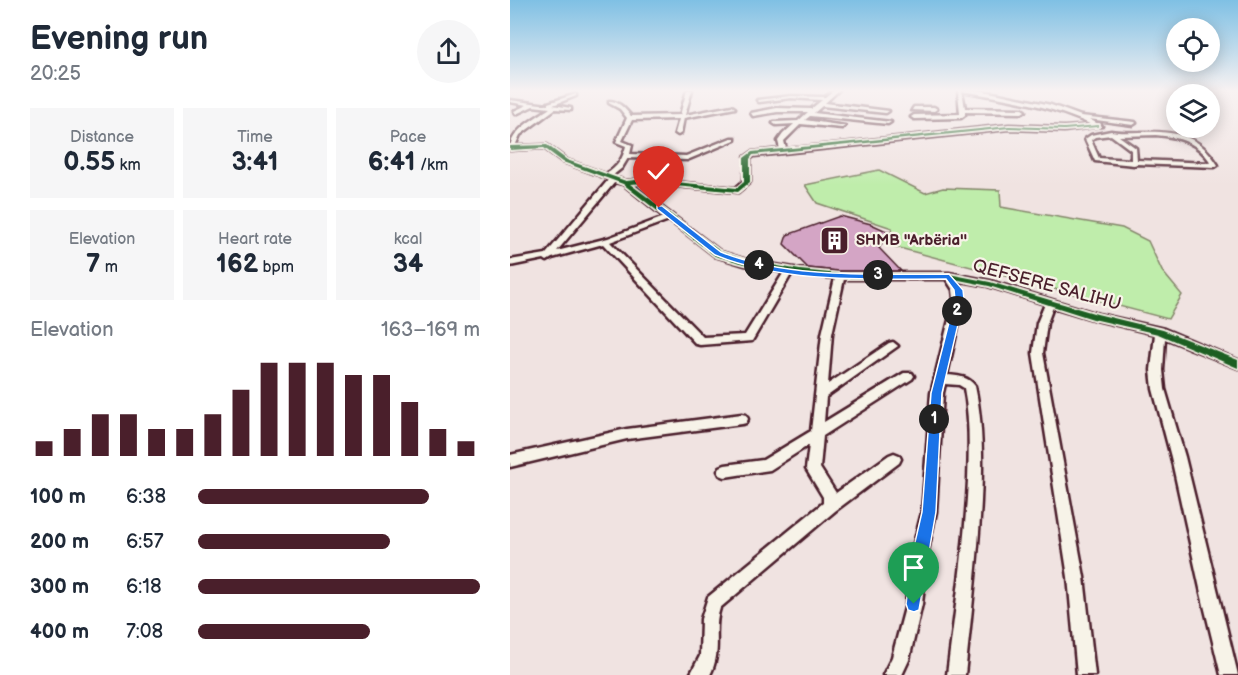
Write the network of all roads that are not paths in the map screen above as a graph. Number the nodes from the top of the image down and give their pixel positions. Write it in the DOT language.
graph roads {
  1 [pos="535,122"];
  2 [pos="628,122"];
  3 [pos="681,122"];
  4 [pos="801,122"];
  5 [pos="884,122"];
  6 [pos="888,122"];
  7 [pos="1029,122"];
  8 [pos="1088,122"];
  9 [pos="1120,122"];
  10 [pos="776,123"];
  11 [pos="1133,123"];
  12 [pos="842,126"];
  13 [pos="1097,126"];
  14 [pos="1032,127"];
  15 [pos="678,133"];
  16 [pos="1112,133"];
  17 [pos="733,139"];
  18 [pos="510,148"];
  19 [pos="784,151"];
  20 [pos="626,156"];
  21 [pos="1134,163"];
  22 [pos="611,176"];
  23 [pos="625,183"];
  24 [pos="670,217"];
  25 [pos="606,243"];
  26 [pos="547,258"];
  27 [pos="510,263"];
  28 [pos="789,271"];
  29 [pos="840,276"];
  30 [pos="949,276"];
  31 [pos="1050,303"];
  32 [pos="1160,332"];
  33 [pos="893,346"];
  34 [pos="1238,364"];
  35 [pos="908,376"];
  36 [pos="941,379"];
  37 [pos="820,395"];
  38 [pos="742,419"];
  39 [pos="816,433"];
  40 [pos="894,459"];
  41 [pos="510,461"];
  42 [pos="725,471"];
  43 [pos="830,506"];
  44 [pos="699,675"];
  45 [pos="892,675"];
  46 [pos="956,675"];
  47 [pos="1086,675"];
  48 [pos="1230,675"];
  1 -- 18 [label="street"];
  2 -- 20 [label="street"];
  3 -- 15 [label="street"];
  4 -- 10 [label="street"];
  4 -- 12 [label="street"];
  4 -- 19 [label="street"];
  5 -- 6 [label="street"];
  7 -- 14 [label="street"];
  8 -- 13 [label="street"];
  9 -- 11 [label="street"];
  13 -- 14 [label="street"];
  13 -- 16 [label="street"];
  14 -- 19 [label="street"];
  16 -- 21 [label="street"];
  16 -- 21 [label="street"];
  16 -- 21 [label="street"];
  17 -- 20 [label="street"];
  18 -- 22 [label="street"];
  19 -- 23 [label="street"];
  20 -- 22 [label="street"];
  22 -- 23 [label="street"];
  22 -- 26 [label="street"];
  23 -- 24 [label="street, QEFSERE SALIHU"];
  24 -- 25 [label="street"];
  24 -- 28 [label="street, QEFSERE SALIHU"];
  25 -- 26 [label="street"];
  25 -- 28 [label="street"];
  26 -- 27 [label="street"];
  28 -- 29 [label="street, QEFSERE SALIHU"];
  29 -- 30 [label="street, QEFSERE SALIHU"];
  29 -- 37 [label="street"];
  30 -- 31 [label="street, QEFSERE SALIHU"];
  30 -- 36 [label="street"];
  31 -- 32 [label="street, QEFSERE SALIHU"];
  31 -- 47 [label="street, QEFSERE SALIHU"];
  32 -- 34 [label="street, QEFSERE SALIHU"];
  32 -- 48 [label="street"];
  33 -- 37 [label="street"];
  35 -- 39 [label="street"];
  36 -- 45 [label="street"];
  36 -- 46 [label="street"];
  37 -- 39 [label="street"];
  38 -- 41 [label="street"];
  39 -- 42 [label="street"];
  39 -- 43 [label="street"];
  40 -- 43 [label="street"];
  43 -- 44 [label="street"];
}
